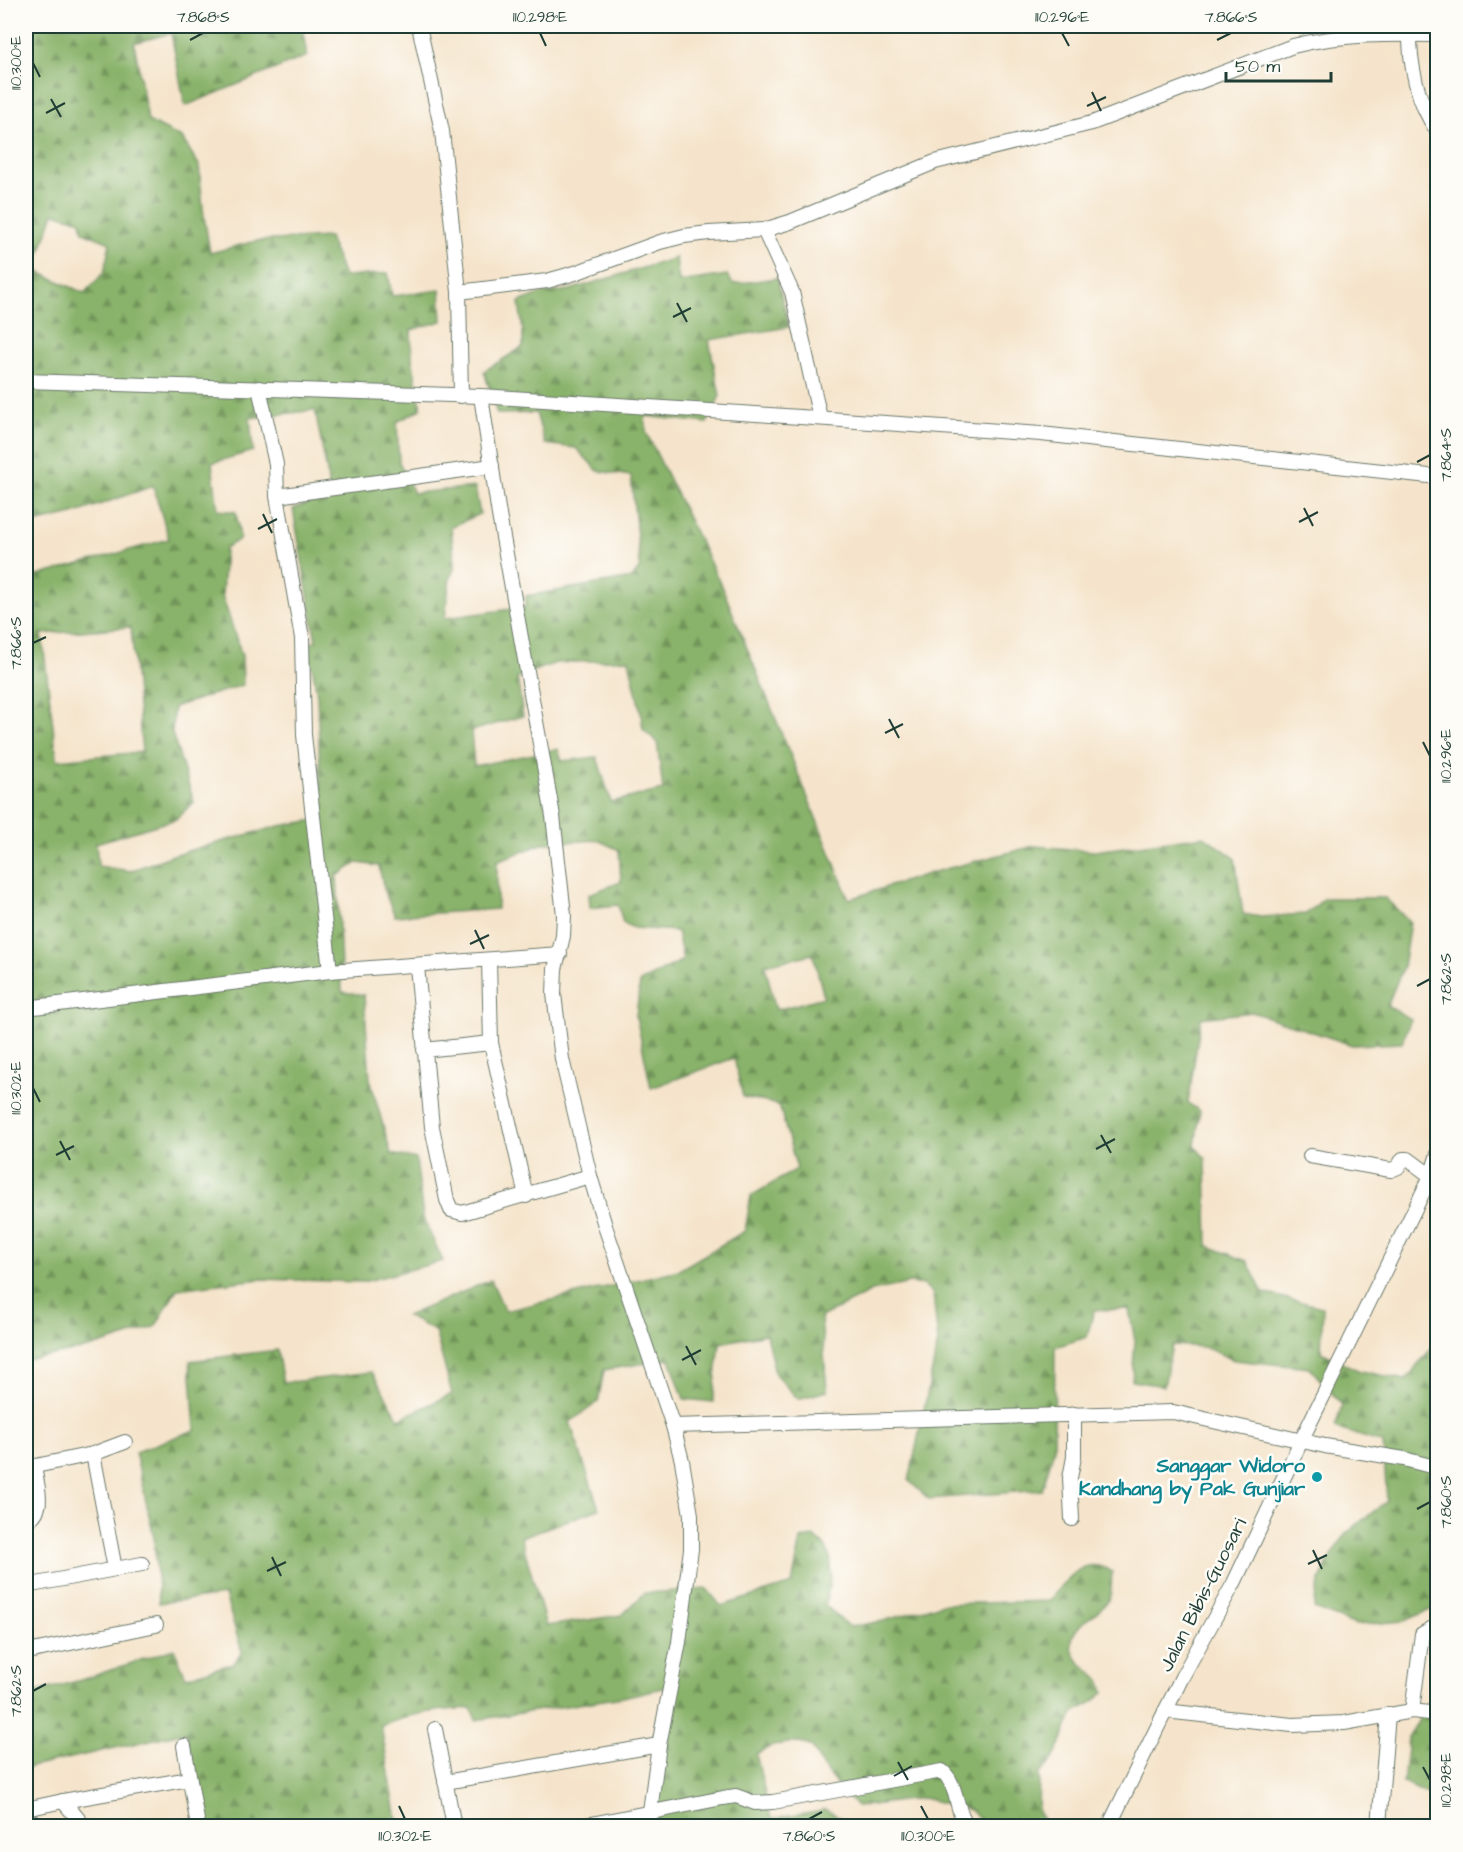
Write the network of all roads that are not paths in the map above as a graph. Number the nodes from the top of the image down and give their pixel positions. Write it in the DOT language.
graph roads {
  1 [pos="419,26"];
  2 [pos="1410,30"];
  3 [pos="1437,35"];
  4 [pos="1437,132"];
  5 [pos="764,230"];
  6 [pos="459,292"];
  7 [pos="26,381"];
  8 [pos="259,388"];
  9 [pos="461,396"];
  10 [pos="481,396"];
  11 [pos="820,418"];
  12 [pos="492,466"];
  13 [pos="1437,477"];
  14 [pos="278,496"];
  15 [pos="560,954"];
  16 [pos="489,960"];
  17 [pos="417,966"];
  18 [pos="330,971"];
  19 [pos="26,1008"];
  20 [pos="491,1043"];
  21 [pos="424,1050"];
  22 [pos="1310,1156"];
  23 [pos="1437,1157"];
  24 [pos="590,1176"];
  25 [pos="1431,1176"];
  26 [pos="526,1196"];
  27 [pos="1074,1414"];
  28 [pos="673,1426"];
  29 [pos="1301,1441"];
  30 [pos="125,1442"];
  31 [pos="93,1454"];
  32 [pos="30,1468"];
  33 [pos="1437,1468"];
  34 [pos="1072,1519"];
  35 [pos="26,1521"];
  36 [pos="142,1564"];
  37 [pos="115,1569"];
  38 [pos="26,1586"];
  39 [pos="156,1625"];
  40 [pos="1437,1625"];
  41 [pos="26,1648"];
  42 [pos="1165,1711"];
  43 [pos="1412,1711"];
  44 [pos="1388,1714"];
  45 [pos="1437,1714"];
  46 [pos="435,1729"];
  47 [pos="659,1745"];
  48 [pos="184,1746"];
  49 [pos="189,1779"];
  50 [pos="445,1782"];
  51 [pos="63,1801"];
  52 [pos="26,1809"];
  53 [pos="649,1820"];
  54 [pos="84,1827"];
  55 [pos="198,1827"];
  56 [pos="454,1827"];
  57 [pos="581,1827"];
  58 [pos="968,1827"];
  59 [pos="1109,1827"];
  60 [pos="1379,1827"];
  1 -- 6 [label="street"];
  2 -- 3 [label="street"];
  2 -- 4 [label="street"];
  2 -- 5 [label="street"];
  5 -- 6 [label="street"];
  5 -- 11 [label="street"];
  6 -- 9 [label="street"];
  7 -- 8 [label="street"];
  8 -- 9 [label="street"];
  8 -- 14 [label="street"];
  9 -- 10 [label="street"];
  10 -- 11 [label="street"];
  10 -- 12 [label="street"];
  11 -- 13 [label="street"];
  12 -- 14 [label="street"];
  12 -- 15 [label="street"];
  14 -- 18 [label="street"];
  15 -- 16 [label="street"];
  15 -- 24 [label="street"];
  16 -- 17 [label="street"];
  16 -- 20 [label="street"];
  17 -- 18 [label="street"];
  17 -- 21 [label="street"];
  18 -- 19 [label="street"];
  20 -- 21 [label="street"];
  20 -- 26 [label="street"];
  21 -- 26 [label="street"];
  22 -- 25 [label="street"];
  23 -- 25 [label="street, Jalan Bibis-Guosari"];
  24 -- 26 [label="street"];
  24 -- 28 [label="street"];
  25 -- 29 [label="street, Jalan Bibis-Guosari"];
  27 -- 28 [label="street"];
  27 -- 29 [label="street"];
  27 -- 34 [label="street"];
  28 -- 47 [label="street"];
  29 -- 33 [label="street"];
  29 -- 42 [label="street, Jalan Bibis-Guosari"];
  30 -- 31 [label="street"];
  31 -- 32 [label="street"];
  31 -- 37 [label="street"];
  32 -- 35 [label="street"];
  36 -- 37 [label="street"];
  37 -- 38 [label="street"];
  39 -- 41 [label="street"];
  40 -- 43 [label="street"];
  42 -- 44 [label="street"];
  42 -- 59 [label="street, Jalan Bibis-Guosari"];
  43 -- 44 [label="street"];
  43 -- 45 [label="street"];
  44 -- 60 [label="street"];
  46 -- 50 [label="street"];
  47 -- 50 [label="street"];
  47 -- 53 [label="street"];
  48 -- 49 [label="street"];
  49 -- 51 [label="street"];
  49 -- 55 [label="street"];
  50 -- 56 [label="street"];
  51 -- 52 [label="street"];
  51 -- 54 [label="street"];
  53 -- 57 [label="street"];
  53 -- 58 [label="street"];
}
